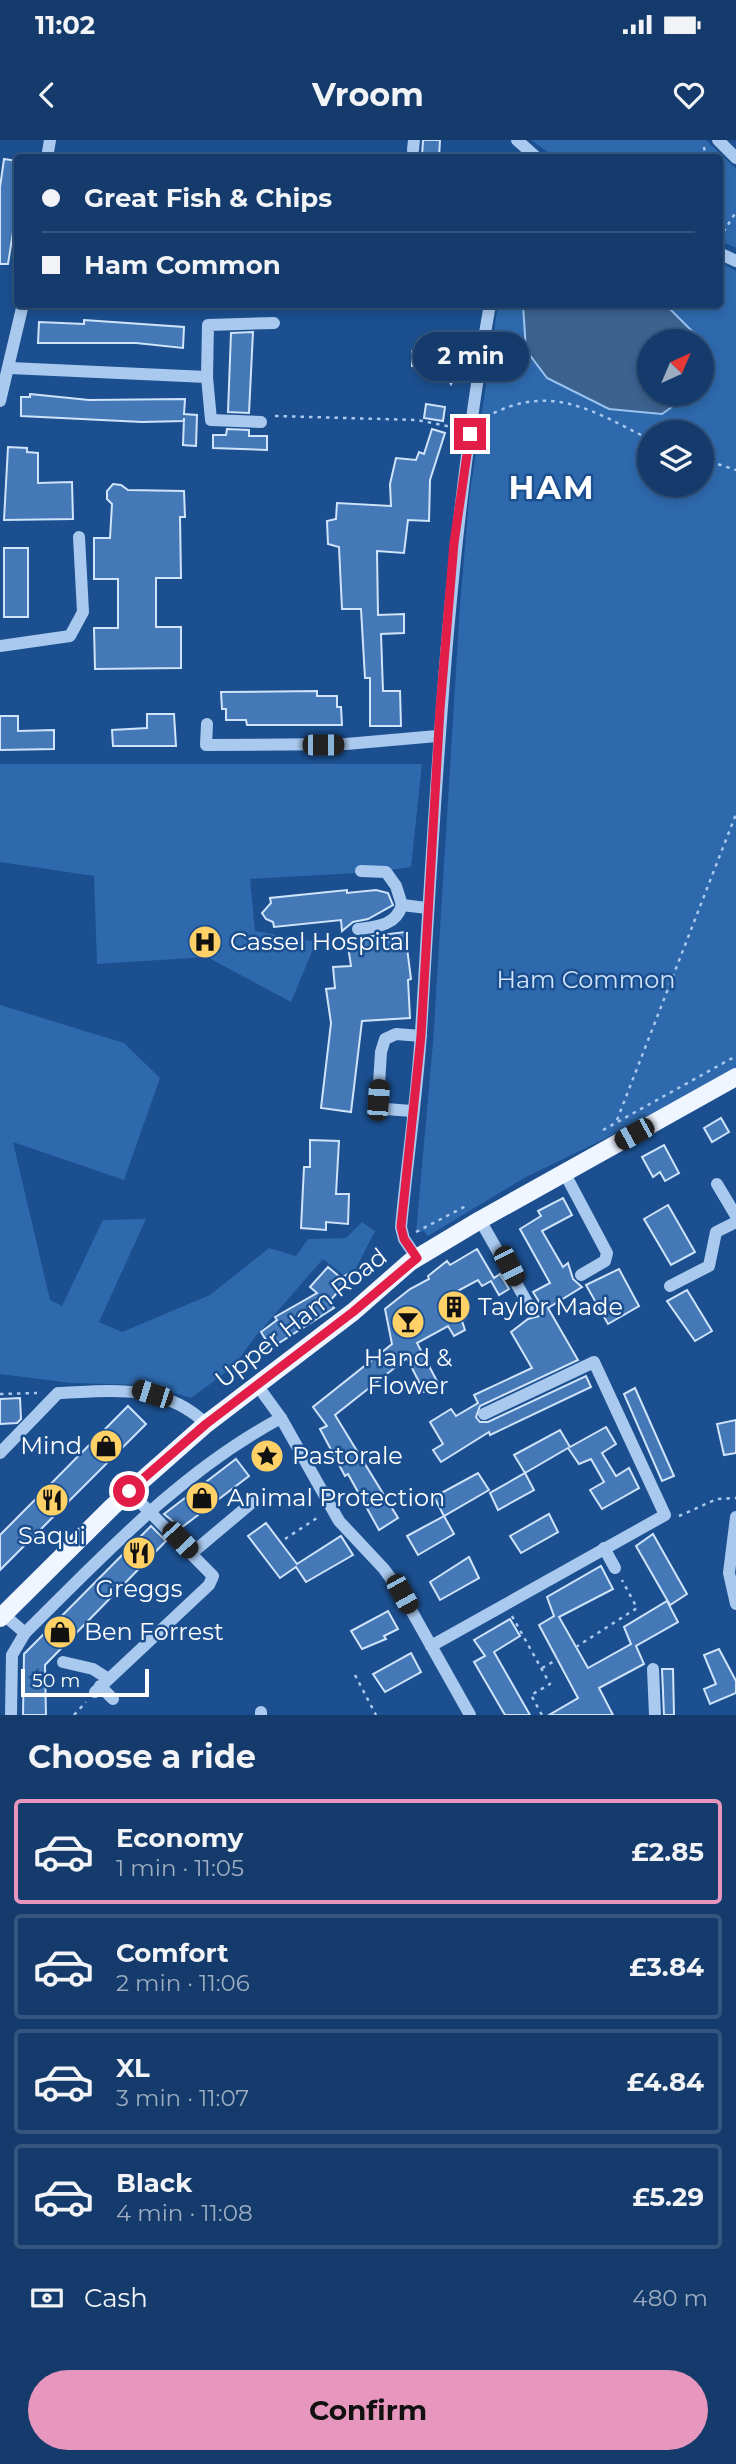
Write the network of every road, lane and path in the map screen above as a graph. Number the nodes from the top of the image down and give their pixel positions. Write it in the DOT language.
graph roads {
  1 [pos="718,140"];
  2 [pos="736,158"];
  3 [pos="736,212"];
  4 [pos="723,233"];
  5 [pos="22,308"];
  6 [pos="489,308"];
  7 [pos="274,323"];
  8 [pos="10,368"];
  9 [pos="207,377"];
  10 [pos="0,401"];
  11 [pos="261,422"];
  12 [pos="470,433"];
  13 [pos="637,433"];
  14 [pos="714,463"];
  15 [pos="736,470"];
  16 [pos="79,537"];
  17 [pos="0,646"];
  18 [pos="207,724"];
  19 [pos="438,736"];
  20 [pos="736,814"];
  21 [pos="361,871"];
  22 [pos="402,905"];
  23 [pos="427,908"];
  24 [pos="358,929"];
  25 [pos="421,1036"];
  26 [pos="736,1077"];
  27 [pos="412,1111"];
  28 [pos="617,1121"];
  29 [pos="564,1172"];
  30 [pos="717,1184"];
  31 [pos="736,1216"];
  32 [pos="480,1220"];
  33 [pos="736,1222"];
  34 [pos="417,1258"];
  35 [pos="581,1275"];
  36 [pos="670,1286"];
  37 [pos="532,1311"];
  38 [pos="257,1385"];
  39 [pos="58,1393"];
  40 [pos="0,1394"];
  41 [pos="484,1414"];
  42 [pos="281,1418"];
  43 [pos="206,1424"];
  44 [pos="0,1453"];
  45 [pos="129,1491"];
  46 [pos="736,1498"];
  47 [pos="255,1500"];
  48 [pos="332,1508"];
  49 [pos="148,1512"];
  50 [pos="665,1515"];
  51 [pos="736,1517"];
  52 [pos="285,1538"];
  53 [pos="604,1548"];
  54 [pos="192,1553"];
  55 [pos="615,1568"];
  56 [pos="506,1604"];
  57 [pos="736,1604"];
  58 [pos="2,1616"];
  59 [pos="25,1633"];
  60 [pos="431,1646"];
  61 [pos="576,1647"];
  62 [pos="558,1659"];
  63 [pos="63,1662"];
  64 [pos="542,1668"];
  65 [pos="653,1670"];
  66 [pos="355,1675"];
  67 [pos="101,1685"];
  68 [pos="113,1699"];
  69 [pos="11,1715"];
  70 [pos="376,1715"];
  71 [pos="470,1715"];
  72 [pos="542,1715"];
  73 [pos="654,1715"];
  1 -- 2 [label="street"];
  3 -- 4 [label="path"];
  5 -- 8 [label="street"];
  6 -- 12 [label="street"];
  7 -- 9 [label="street"];
  8 -- 9 [label="street"];
  8 -- 10 [label="street"];
  9 -- 11 [label="street"];
  11 -- 12 [label="path"];
  12 -- 13 [label="path"];
  12 -- 19 [label="street"];
  14 -- 15 [label="path"];
  16 -- 17 [label="street"];
  18 -- 19 [label="street"];
  19 -- 23 [label="street"];
  20 -- 28 [label="path"];
  21 -- 22 [label="street"];
  22 -- 23 [label="street"];
  22 -- 24 [label="street"];
  23 -- 25 [label="street"];
  25 -- 27 [label="street"];
  25 -- 27 [label="street"];
  26 -- 29 [label="main road, Upper Ham Road"];
  27 -- 34 [label="street"];
  29 -- 32 [label="main road, Upper Ham Road"];
  29 -- 35 [label="street"];
  30 -- 31 [label="street"];
  32 -- 34 [label="main road, Upper Ham Road"];
  32 -- 37 [label="street"];
  33 -- 36 [label="street"];
  34 -- 38 [label="main road, Upper Ham Road"];
  38 -- 42 [label="street"];
  38 -- 43 [label="main road, Upper Ham Road"];
  39 -- 40 [label="path"];
  39 -- 43 [label="street"];
  39 -- 44 [label="street"];
  41 -- 50 [label="street"];
  42 -- 48 [label="street"];
  42 -- 49 [label="street"];
  43 -- 45 [label="main road, Upper Ham Road"];
  45 -- 49 [label="street"];
  45 -- 58 [label="main road, Upper Ham Road"];
  46 -- 50 [label="path"];
  47 -- 54 [label="street"];
  48 -- 52 [label="path"];
  48 -- 60 [label="street"];
  49 -- 54 [label="street"];
  49 -- 59 [label="street"];
  50 -- 53 [label="street"];
  51 -- 57 [label="street"];
  53 -- 55 [label="street"];
  53 -- 56 [label="street"];
  54 -- 67 [label="street"];
  55 -- 61 [label="path"];
  56 -- 60 [label="street"];
  56 -- 64 [label="path"];
  58 -- 59 [label="street"];
  59 -- 69 [label="street"];
  60 -- 71 [label="street"];
  62 -- 64 [label="path"];
  63 -- 67 [label="street"];
  64 -- 72 [label="path"];
  65 -- 73 [label="street"];
  66 -- 70 [label="path"];
  67 -- 68 [label="street"];
}
